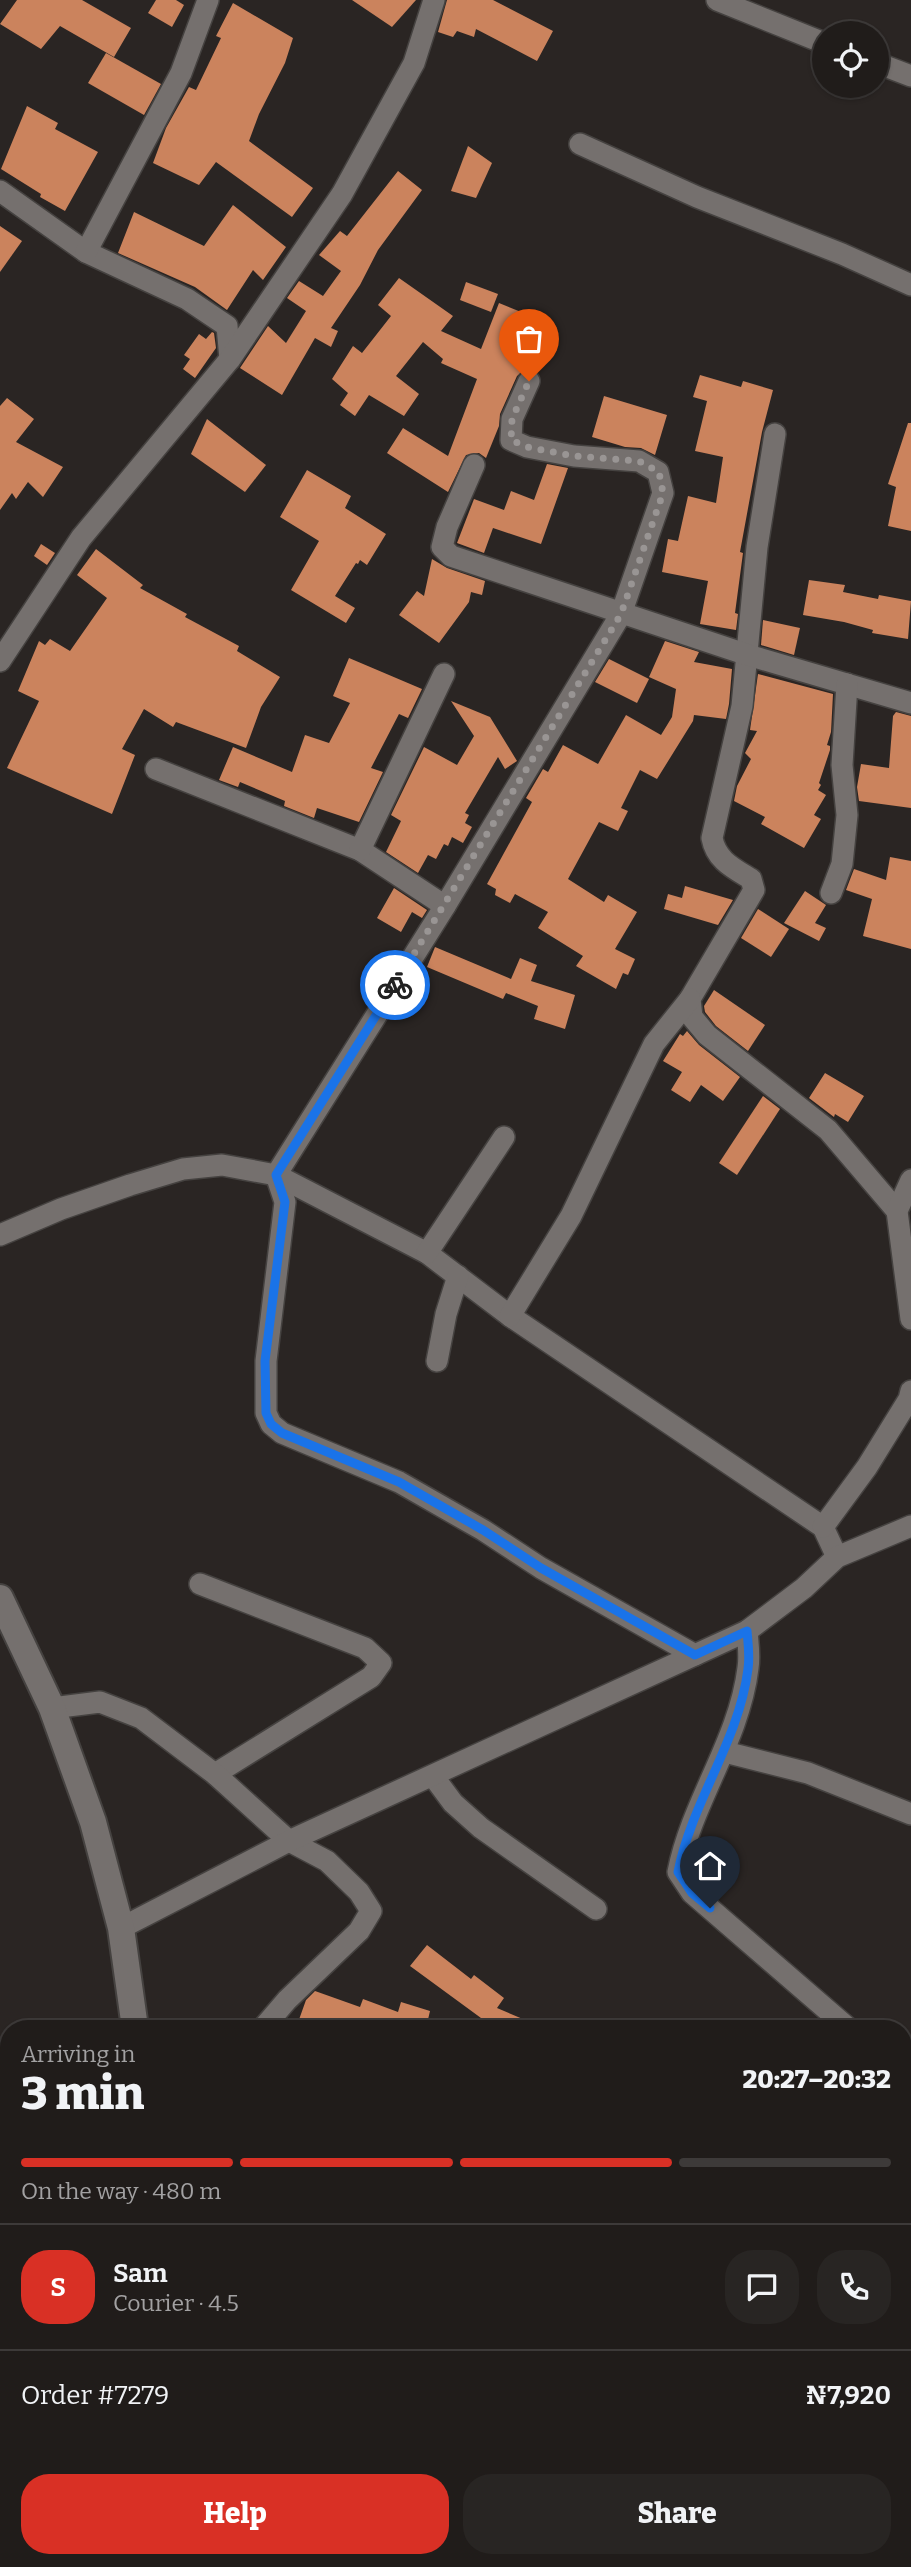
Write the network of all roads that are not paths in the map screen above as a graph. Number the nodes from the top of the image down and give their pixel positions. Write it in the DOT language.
graph roads {
  1 [pos="208,0"];
  2 [pos="434,0"];
  3 [pos="717,0"];
  4 [pos="812,38"];
  5 [pos="889,68"];
  6 [pos="911,76"];
  7 [pos="580,144"];
  8 [pos="0,191"];
  9 [pos="86,252"];
  10 [pos="911,285"];
  11 [pos="230,359"];
  12 [pos="529,381"];
  13 [pos="775,434"];
  14 [pos="474,465"];
  15 [pos="621,614"];
  16 [pos="748,655"];
  17 [pos="0,661"];
  18 [pos="444,674"];
  19 [pos="846,684"];
  20 [pos="911,704"];
  21 [pos="156,769"];
  22 [pos="359,850"];
  23 [pos="831,893"];
  24 [pos="445,906"];
  25 [pos="690,999"];
  26 [pos="504,1137"];
  27 [pos="276,1175"];
  28 [pos="911,1180"];
  29 [pos="897,1211"];
  30 [pos="0,1235"];
  31 [pos="427,1253"];
  32 [pos="458,1276"];
  33 [pos="510,1316"];
  34 [pos="911,1319"];
  35 [pos="437,1361"];
  36 [pos="911,1391"];
  37 [pos="911,1525"];
  38 [pos="823,1527"];
  39 [pos="837,1557"];
  40 [pos="200,1584"];
  41 [pos="0,1598"];
  42 [pos="747,1631"];
  43 [pos="695,1655"];
  44 [pos="52,1708"];
  45 [pos="724,1752"];
  46 [pos="215,1774"];
  47 [pos="433,1776"];
  48 [pos="911,1814"];
  49 [pos="289,1841"];
  50 [pos="596,1909"];
  51 [pos="121,1928"];
  52 [pos="134,2020"];
  53 [pos="270,2020"];
  54 [pos="839,2020"];
  1 -- 9 [label="street"];
  2 -- 11 [label="street"];
  3 -- 4 [label="street"];
  5 -- 6 [label="street"];
  7 -- 10 [label="street"];
  8 -- 9 [label="street"];
  9 -- 11 [label="street"];
  11 -- 17 [label="street"];
  12 -- 15 [label="street"];
  13 -- 16 [label="street"];
  14 -- 15 [label="street"];
  15 -- 16 [label="street"];
  15 -- 24 [label="street"];
  16 -- 19 [label="street"];
  16 -- 25 [label="street"];
  18 -- 22 [label="street"];
  19 -- 20 [label="street"];
  19 -- 23 [label="street"];
  21 -- 22 [label="street"];
  22 -- 24 [label="street"];
  24 -- 27 [label="street"];
  25 -- 29 [label="street"];
  25 -- 33 [label="street"];
  26 -- 31 [label="street"];
  27 -- 30 [label="street"];
  27 -- 31 [label="street"];
  27 -- 43 [label="street"];
  28 -- 29 [label="street"];
  29 -- 34 [label="street"];
  31 -- 32 [label="street"];
  32 -- 33 [label="street"];
  32 -- 35 [label="street"];
  33 -- 38 [label="street"];
  36 -- 38 [label="street"];
  37 -- 39 [label="street"];
  38 -- 39 [label="street"];
  39 -- 42 [label="street"];
  40 -- 46 [label="street"];
  41 -- 44 [label="street"];
  42 -- 43 [label="street"];
  42 -- 45 [label="street"];
  43 -- 47 [label="street"];
  44 -- 46 [label="street"];
  44 -- 51 [label="street"];
  45 -- 48 [label="street"];
  45 -- 54 [label="street"];
  46 -- 49 [label="street"];
  47 -- 49 [label="street"];
  47 -- 50 [label="street"];
  49 -- 51 [label="street"];
  49 -- 53 [label="street"];
  51 -- 52 [label="street"];
}
